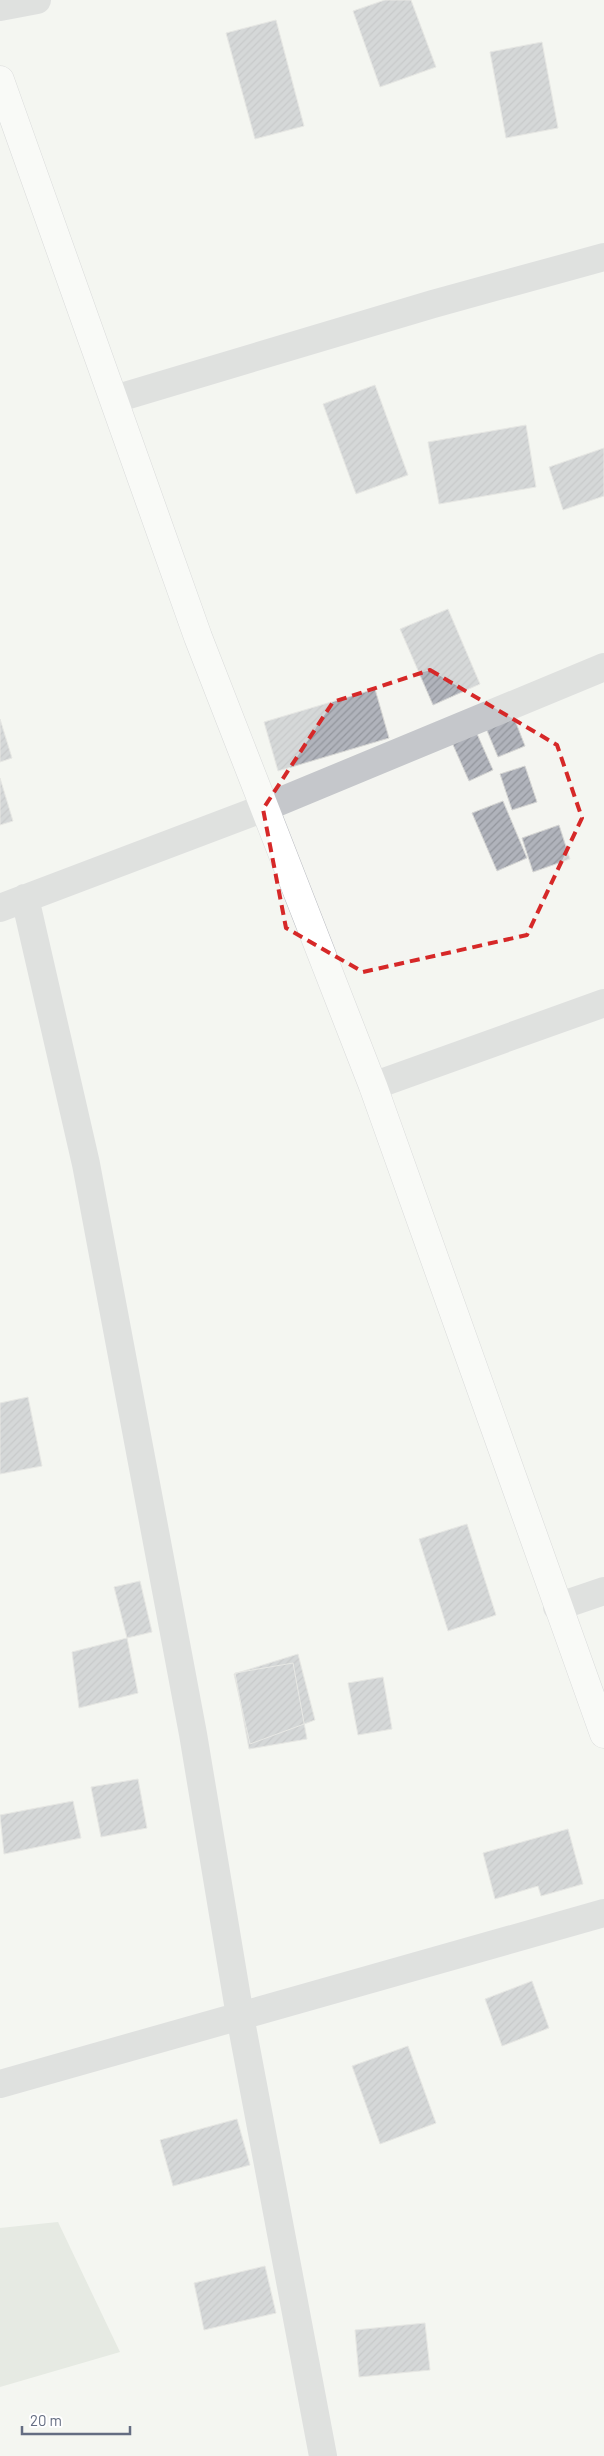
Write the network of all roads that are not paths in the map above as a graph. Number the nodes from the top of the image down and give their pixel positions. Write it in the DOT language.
graph roads {
  1 [pos="37,0"];
  2 [pos="0,6"];
  3 [pos="0,80"];
  4 [pos="604,257"];
  5 [pos="115,399"];
  6 [pos="604,667"];
  7 [pos="264,808"];
  8 [pos="25,898"];
  9 [pos="0,908"];
  10 [pos="604,1003"];
  11 [pos="373,1086"];
  12 [pos="604,1591"];
  13 [pos="557,1607"];
  14 [pos="604,1734"];
  15 [pos="604,1913"];
  16 [pos="240,2016"];
  17 [pos="0,2084"];
  18 [pos="323,2456"];
  1 -- 2 [label="street"];
  3 -- 5 [label="street"];
  4 -- 5 [label="street"];
  5 -- 7 [label="street"];
  6 -- 7 [label="street"];
  7 -- 8 [label="street"];
  7 -- 11 [label="street"];
  8 -- 9 [label="street"];
  8 -- 16 [label="street"];
  10 -- 11 [label="street"];
  11 -- 13 [label="street"];
  12 -- 13 [label="street"];
  13 -- 14 [label="street"];
  15 -- 16 [label="street"];
  16 -- 17 [label="street"];
  16 -- 18 [label="street"];
}
